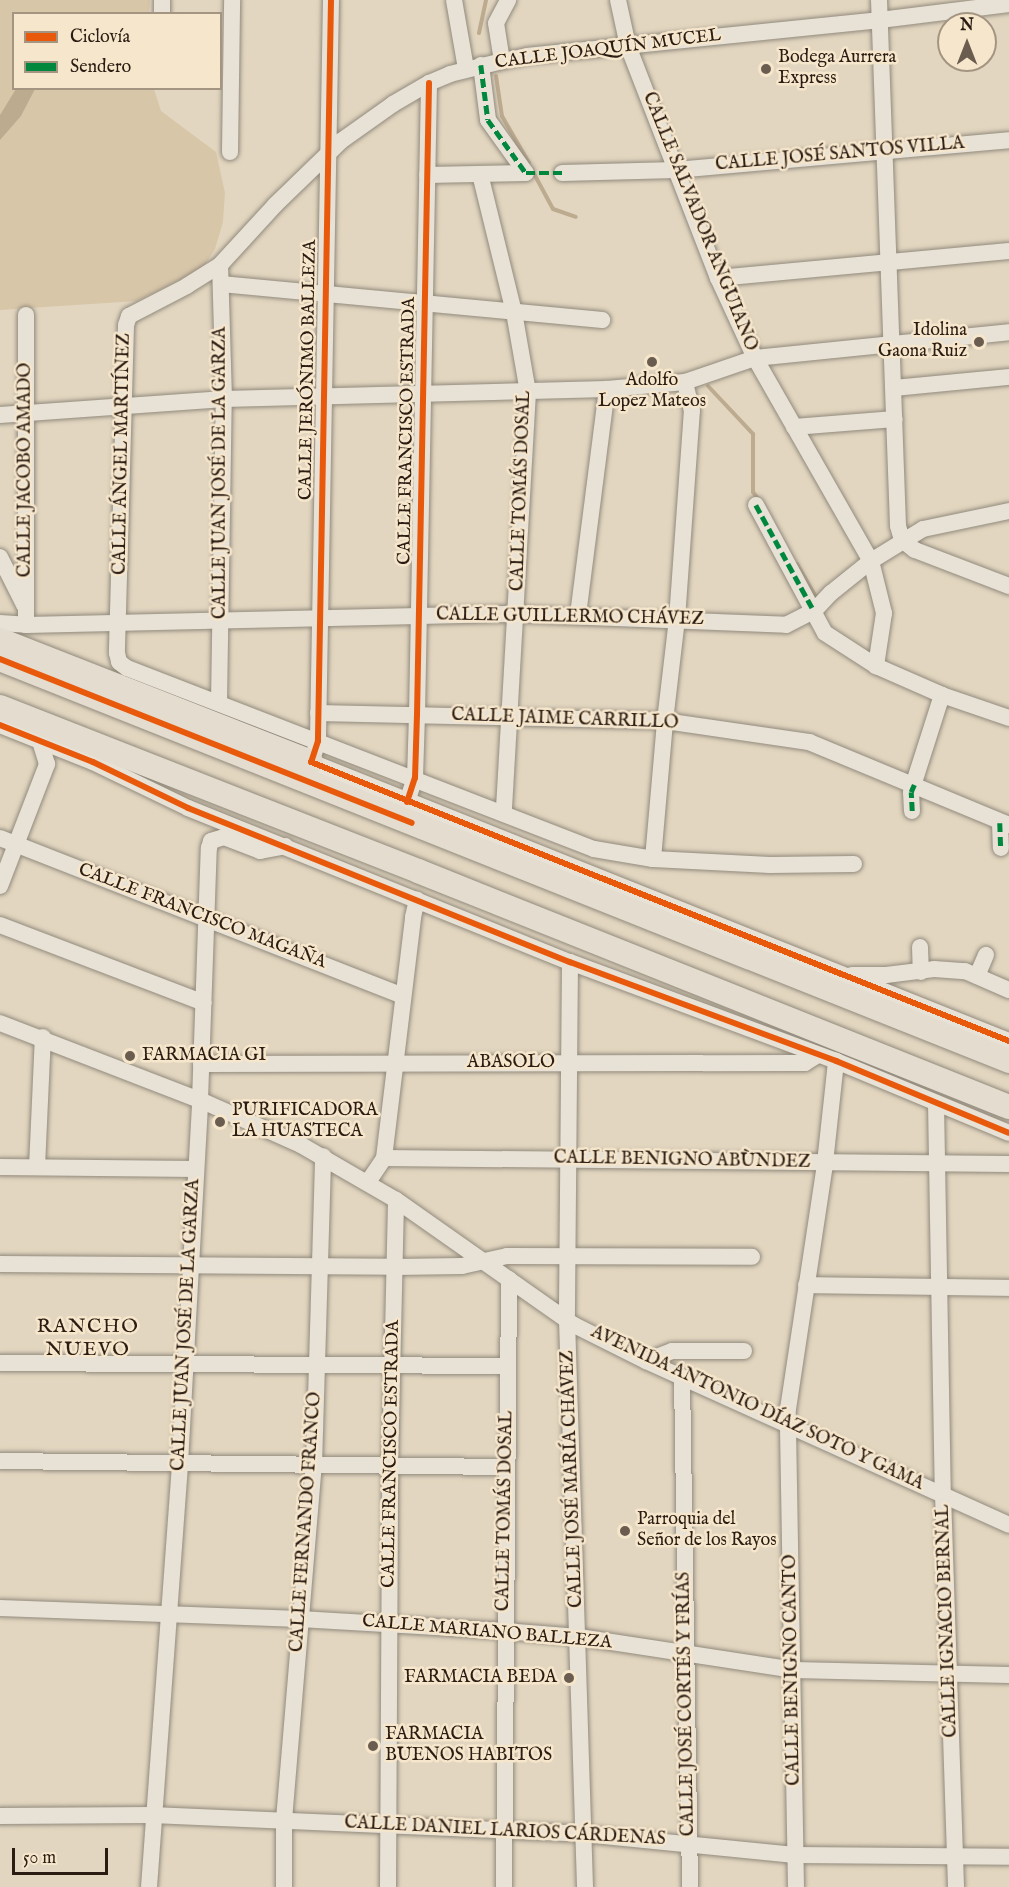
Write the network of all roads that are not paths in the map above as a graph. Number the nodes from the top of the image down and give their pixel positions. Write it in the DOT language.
graph roads {
  1 [pos="232,0"];
  2 [pos="332,0"];
  3 [pos="454,0"];
  4 [pos="461,0"];
  5 [pos="508,0"];
  6 [pos="618,0"];
  7 [pos="879,0"];
  8 [pos="1009,4"];
  9 [pos="459,18"];
  10 [pos="880,20"];
  11 [pos="628,46"];
  12 [pos="502,61"];
  13 [pos="474,67"];
  14 [pos="429,83"];
  15 [pos="1009,140"];
  16 [pos="884,151"];
  17 [pos="230,152"];
  18 [pos="328,154"];
  19 [pos="676,170"];
  20 [pos="562,173"];
  21 [pos="480,174"];
  22 [pos="427,175"];
  23 [pos="1009,251"];
  24 [pos="889,264"];
  25 [pos="220,265"];
  26 [pos="718,278"];
  27 [pos="221,284"];
  28 [pos="325,294"];
  29 [pos="425,304"];
  30 [pos="514,312"];
  31 [pos="26,315"];
  32 [pos="602,320"];
  33 [pos="1009,332"];
  34 [pos="892,345"];
  35 [pos="755,358"];
  36 [pos="1009,377"];
  37 [pos="686,381"];
  38 [pos="894,388"];
  39 [pos="607,389"];
  40 [pos="528,392"];
  41 [pos="423,393"];
  42 [pos="324,396"];
  43 [pos="224,399"];
  44 [pos="125,407"];
  45 [pos="26,413"];
  46 [pos="0,415"];
  47 [pos="895,419"];
  48 [pos="794,427"];
  49 [pos="756,505"];
  50 [pos="1009,511"];
  51 [pos="902,540"];
  52 [pos="0,557"];
  53 [pos="870,561"];
  54 [pos="1009,586"];
  55 [pos="814,611"];
  56 [pos="517,614"];
  57 [pos="578,615"];
  58 [pos="420,616"];
  59 [pos="26,617"];
  60 [pos="320,617"];
  61 [pos="221,619"];
  62 [pos="677,619"];
  63 [pos="118,622"];
  64 [pos="0,623"];
  65 [pos="0,640"];
  66 [pos="0,659"];
  67 [pos="876,666"];
  68 [pos="942,695"];
  69 [pos="219,703"];
  70 [pos="0,707"];
  71 [pos="318,713"];
  72 [pos="417,715"];
  73 [pos="511,716"];
  74 [pos="1009,718"];
  75 [pos="665,721"];
  76 [pos="0,725"];
  77 [pos="40,741"];
  78 [pos="314,752"];
  79 [pos="415,778"];
  80 [pos="914,785"];
  81 [pos="407,802"];
  82 [pos="912,811"];
  83 [pos="504,813"];
  84 [pos="1004,824"];
  85 [pos="0,838"];
  86 [pos="16,844"];
  87 [pos="286,846"];
  88 [pos="1001,848"];
  89 [pos="653,859"];
  90 [pos="854,864"];
  91 [pos="0,886"];
  92 [pos="417,899"];
  93 [pos="680,909"];
  94 [pos="207,919"];
  95 [pos="0,925"];
  96 [pos="720,945"];
  97 [pos="920,947"];
  98 [pos="986,955"];
  99 [pos="570,962"];
  100 [pos="921,972"];
  101 [pos="839,975"];
  102 [pos="977,976"];
  103 [pos="1009,990"];
  104 [pos="403,996"];
  105 [pos="204,1003"];
  106 [pos="0,1023"];
  107 [pos="43,1037"];
  108 [pos="1009,1041"];
  109 [pos="818,1055"];
  110 [pos="836,1061"];
  111 [pos="1009,1061"];
  112 [pos="568,1063"];
  113 [pos="201,1064"];
  114 [pos="395,1064"];
  115 [pos="200,1100"];
  116 [pos="936,1103"];
  117 [pos="1009,1107"];
  118 [pos="1009,1133"];
  119 [pos="323,1156"];
  120 [pos="384,1158"];
  121 [pos="567,1160"];
  122 [pos="825,1163"];
  123 [pos="936,1163"];
  124 [pos="1009,1164"];
  125 [pos="0,1167"];
  126 [pos="37,1167"];
  127 [pos="196,1169"];
  128 [pos="368,1182"];
  129 [pos="396,1200"];
  130 [pos="567,1256"];
  131 [pos="752,1257"];
  132 [pos="484,1261"];
  133 [pos="0,1264"];
  134 [pos="190,1266"];
  135 [pos="395,1267"];
  136 [pos="319,1268"];
  137 [pos="509,1279"];
  138 [pos="806,1286"];
  139 [pos="939,1287"];
  140 [pos="1009,1288"];
  141 [pos="567,1320"];
  142 [pos="744,1351"];
  143 [pos="646,1361"];
  144 [pos="0,1363"];
  145 [pos="185,1365"];
  146 [pos="318,1366"];
  147 [pos="393,1366"];
  148 [pos="508,1366"];
  149 [pos="682,1377"];
  150 [pos="788,1424"];
  151 [pos="0,1461"];
  152 [pos="180,1463"];
  153 [pos="314,1465"];
  154 [pos="390,1466"];
  155 [pos="506,1467"];
  156 [pos="944,1494"];
  157 [pos="1009,1525"];
  158 [pos="0,1608"];
  159 [pos="168,1614"];
  160 [pos="300,1619"];
  161 [pos="388,1624"];
  162 [pos="504,1631"];
  163 [pos="579,1637"];
  164 [pos="686,1655"];
  165 [pos="794,1670"];
  166 [pos="949,1674"];
  167 [pos="1009,1675"];
  168 [pos="152,1815"];
  169 [pos="0,1816"];
  170 [pos="284,1820"];
  171 [pos="388,1824"];
  172 [pos="503,1829"];
  173 [pos="584,1834"];
  174 [pos="689,1844"];
  175 [pos="795,1855"];
  176 [pos="955,1857"];
  177 [pos="1009,1857"];
  178 [pos="149,1887"];
  179 [pos="284,1887"];
  180 [pos="388,1887"];
  181 [pos="504,1887"];
  182 [pos="585,1887"];
  183 [pos="690,1887"];
  184 [pos="796,1887"];
  185 [pos="956,1887"];
  1 -- 17 [label="street"];
  2 -- 18 [label="street, CALLE JERÓNIMO BALLEZA"];
  3 -- 9 [label="street"];
  4 -- 9 [label="street"];
  5 -- 12 [label="street"];
  6 -- 11 [label="street, CALLE SALVADOR ANGUIANO"];
  7 -- 10 [label="street"];
  8 -- 10 [label="street, CALLE JOAQUÍN MUCEL"];
  9 -- 13 [label="street"];
  10 -- 11 [label="street, CALLE JOAQUÍN MUCEL"];
  10 -- 16 [label="street"];
  11 -- 12 [label="street, CALLE JOAQUÍN MUCEL"];
  11 -- 19 [label="street, CALLE SALVADOR ANGUIANO"];
  12 -- 13 [label="street, CALLE JOAQUÍN MUCEL"];
  13 -- 14 [label="street, CALLE JOAQUÍN MUCEL"];
  13 -- 21 [label="street"];
  14 -- 18 [label="street, CALLE JOAQUÍN MUCEL"];
  14 -- 22 [label="street, CALLE FRANCISCO ESTRADA"];
  15 -- 16 [label="street, CALLE JOSÉ SANTOS VILLA"];
  16 -- 19 [label="street, CALLE JOSÉ SANTOS VILLA"];
  16 -- 24 [label="street"];
  18 -- 25 [label="street, CALLE JOAQUÍN MUCEL"];
  18 -- 28 [label="street, CALLE JERÓNIMO BALLEZA"];
  19 -- 20 [label="street, CALLE JOSÉ SANTOS VILLA"];
  19 -- 26 [label="street, CALLE SALVADOR ANGUIANO"];
  21 -- 22 [label="street"];
  21 -- 30 [label="street, CALLE TOMÁS DOSAL"];
  22 -- 29 [label="street, CALLE FRANCISCO ESTRADA"];
  23 -- 24 [label="street"];
  24 -- 26 [label="street"];
  24 -- 34 [label="street"];
  25 -- 27 [label="street, CALLE JUAN JOSÉ DE LA GARZA"];
  25 -- 44 [label="street, CALLE ÁNGEL MARTÍNEZ"];
  26 -- 35 [label="street, CALLE SALVADOR ANGUIANO"];
  27 -- 28 [label="street"];
  27 -- 43 [label="street, CALLE JUAN JOSÉ DE LA GARZA"];
  28 -- 29 [label="street"];
  28 -- 42 [label="street, CALLE JERÓNIMO BALLEZA"];
  29 -- 30 [label="street"];
  29 -- 41 [label="street, CALLE FRANCISCO ESTRADA"];
  30 -- 32 [label="street"];
  30 -- 40 [label="street, CALLE TOMÁS DOSAL"];
  31 -- 45 [label="street, CALLE JACOBO AMADO"];
  33 -- 34 [label="street"];
  34 -- 35 [label="street"];
  34 -- 38 [label="street"];
  35 -- 37 [label="street"];
  35 -- 48 [label="street, CALLE SALVADOR ANGUIANO"];
  36 -- 38 [label="street"];
  37 -- 39 [label="street"];
  37 -- 62 [label="street"];
  38 -- 47 [label="street"];
  39 -- 40 [label="street"];
  39 -- 57 [label="street"];
  40 -- 41 [label="street"];
  40 -- 56 [label="street, CALLE TOMÁS DOSAL"];
  41 -- 42 [label="street"];
  41 -- 58 [label="street, CALLE FRANCISCO ESTRADA"];
  42 -- 43 [label="street"];
  42 -- 60 [label="street, CALLE JERÓNIMO BALLEZA"];
  43 -- 44 [label="street"];
  43 -- 61 [label="street, CALLE JUAN JOSÉ DE LA GARZA"];
  44 -- 45 [label="street"];
  44 -- 63 [label="street, CALLE ÁNGEL MARTÍNEZ"];
  45 -- 46 [label="street"];
  45 -- 59 [label="street, CALLE JACOBO AMADO"];
  47 -- 48 [label="street"];
  47 -- 51 [label="street"];
  48 -- 53 [label="street, CALLE SALVADOR ANGUIANO"];
  49 -- 55 [label="street"];
  50 -- 51 [label="street, CALLE GUILLERMO CHÁVEZ"];
  51 -- 53 [label="street, CALLE GUILLERMO CHÁVEZ"];
  51 -- 54 [label="street"];
  52 -- 59 [label="street"];
  53 -- 55 [label="street, CALLE GUILLERMO CHÁVEZ"];
  53 -- 67 [label="street, CALLE SALVADOR ANGUIANO"];
  55 -- 62 [label="street, CALLE GUILLERMO CHÁVEZ"];
  55 -- 67 [label="street"];
  56 -- 57 [label="street, CALLE GUILLERMO CHÁVEZ"];
  56 -- 58 [label="street, CALLE GUILLERMO CHÁVEZ"];
  56 -- 73 [label="street, CALLE TOMÁS DOSAL"];
  57 -- 62 [label="street, CALLE GUILLERMO CHÁVEZ"];
  58 -- 60 [label="street, CALLE GUILLERMO CHÁVEZ"];
  58 -- 72 [label="street, CALLE FRANCISCO ESTRADA"];
  59 -- 63 [label="street, CALLE GUILLERMO CHÁVEZ"];
  59 -- 64 [label="street, CALLE GUILLERMO CHÁVEZ"];
  60 -- 61 [label="street, CALLE GUILLERMO CHÁVEZ"];
  60 -- 71 [label="street, CALLE JERÓNIMO BALLEZA"];
  61 -- 63 [label="street, CALLE GUILLERMO CHÁVEZ"];
  61 -- 69 [label="street, CALLE JUAN JOSÉ DE LA GARZA"];
  62 -- 75 [label="street"];
  63 -- 69 [label="street, CALLE ÁNGEL MARTÍNEZ"];
  65 -- 78 [label="highway"];
  66 -- 96 [label="highway"];
  67 -- 68 [label="street"];
  68 -- 74 [label="street"];
  68 -- 80 [label="street"];
  69 -- 78 [label="street"];
  70 -- 117 [label="highway"];
  71 -- 72 [label="street, CALLE JAIME CARRILLO"];
  71 -- 78 [label="street, CALLE JERÓNIMO BALLEZA"];
  72 -- 73 [label="street, CALLE JAIME CARRILLO"];
  72 -- 79 [label="street, CALLE FRANCISCO ESTRADA"];
  73 -- 75 [label="street, CALLE JAIME CARRILLO"];
  73 -- 83 [label="street, CALLE TOMÁS DOSAL"];
  75 -- 80 [label="street, CALLE JAIME CARRILLO"];
  75 -- 89 [label="street"];
  76 -- 77 [label="street"];
  77 -- 86 [label="street"];
  77 -- 87 [label="street"];
  78 -- 79 [label="street"];
  78 -- 81 [label="street"];
  79 -- 81 [label="street, CALLE FRANCISCO ESTRADA"];
  79 -- 83 [label="street"];
  80 -- 82 [label="street"];
  80 -- 84 [label="street, CALLE JAIME CARRILLO"];
  81 -- 93 [label="street"];
  83 -- 89 [label="street"];
  84 -- 88 [label="street"];
  85 -- 86 [label="street, CALLE FRANCISCO MAGAÑA"];
  86 -- 91 [label="street"];
  86 -- 94 [label="street, CALLE FRANCISCO MAGAÑA"];
  87 -- 92 [label="street"];
  87 -- 94 [label="street, CALLE JUAN JOSÉ DE LA GARZA"];
  89 -- 90 [label="street"];
  92 -- 99 [label="street"];
  92 -- 104 [label="street"];
  93 -- 96 [label="street"];
  93 -- 101 [label="street"];
  94 -- 104 [label="street, CALLE FRANCISCO MAGAÑA"];
  94 -- 105 [label="street, CALLE JUAN JOSÉ DE LA GARZA"];
  95 -- 105 [label="street"];
  96 -- 111 [label="highway"];
  97 -- 100 [label="street"];
  98 -- 102 [label="street"];
  99 -- 109 [label="street"];
  99 -- 112 [label="street, CALLE JOSÉ MARÍA CHÁVEZ"];
  100 -- 101 [label="street"];
  100 -- 102 [label="street"];
  101 -- 108 [label="street"];
  102 -- 103 [label="street"];
  104 -- 114 [label="street"];
  105 -- 113 [label="street, CALLE JUAN JOSÉ DE LA GARZA"];
  106 -- 107 [label="street, AVENIDA ANTONIO DÍAZ SOTO Y GAMA"];
  107 -- 115 [label="street, AVENIDA ANTONIO DÍAZ SOTO Y GAMA"];
  107 -- 126 [label="street"];
  109 -- 110 [label="street"];
  109 -- 112 [label="street, ABASOLO"];
  110 -- 116 [label="street"];
  110 -- 122 [label="street, CALLE BENIGNO CANTO"];
  112 -- 114 [label="street, ABASOLO"];
  112 -- 121 [label="street, CALLE JOSÉ MARÍA CHÁVEZ"];
  113 -- 114 [label="street, ABASOLO"];
  113 -- 115 [label="street, CALLE JUAN JOSÉ DE LA GARZA"];
  114 -- 120 [label="street"];
  115 -- 119 [label="street, AVENIDA ANTONIO DÍAZ SOTO Y GAMA"];
  115 -- 127 [label="street, CALLE JUAN JOSÉ DE LA GARZA"];
  116 -- 118 [label="street"];
  116 -- 123 [label="street, CALLE IGNACIO BERNAL"];
  119 -- 128 [label="street, AVENIDA ANTONIO DÍAZ SOTO Y GAMA"];
  119 -- 136 [label="street, CALLE FERNANDO FRANCO"];
  120 -- 121 [label="street, CALLE BENIGNO ABÙNDEZ"];
  120 -- 128 [label="street"];
  121 -- 122 [label="street, CALLE BENIGNO ABÙNDEZ"];
  121 -- 130 [label="street, CALLE JOSÉ MARÍA CHÁVEZ"];
  122 -- 123 [label="street, CALLE BENIGNO ABÙNDEZ"];
  122 -- 138 [label="street, CALLE BENIGNO CANTO"];
  123 -- 124 [label="street, CALLE BENIGNO ABÙNDEZ"];
  123 -- 139 [label="street, CALLE IGNACIO BERNAL"];
  125 -- 126 [label="street"];
  126 -- 127 [label="street"];
  127 -- 134 [label="street, CALLE JUAN JOSÉ DE LA GARZA"];
  128 -- 129 [label="street, AVENIDA ANTONIO DÍAZ SOTO Y GAMA"];
  129 -- 132 [label="street, AVENIDA ANTONIO DÍAZ SOTO Y GAMA"];
  129 -- 135 [label="street, CALLE FRANCISCO ESTRADA"];
  130 -- 131 [label="street"];
  130 -- 132 [label="street"];
  130 -- 141 [label="street, CALLE JOSÉ MARÍA CHÁVEZ"];
  132 -- 135 [label="street"];
  132 -- 137 [label="street, AVENIDA ANTONIO DÍAZ SOTO Y GAMA"];
  133 -- 134 [label="street"];
  134 -- 136 [label="street"];
  134 -- 145 [label="street, CALLE JUAN JOSÉ DE LA GARZA"];
  135 -- 136 [label="street"];
  135 -- 147 [label="street, CALLE FRANCISCO ESTRADA"];
  136 -- 146 [label="street, CALLE FERNANDO FRANCO"];
  137 -- 141 [label="street, AVENIDA ANTONIO DÍAZ SOTO Y GAMA"];
  137 -- 148 [label="street, CALLE TOMÁS DOSAL"];
  138 -- 139 [label="street"];
  138 -- 150 [label="street, CALLE BENIGNO CANTO"];
  139 -- 140 [label="street"];
  139 -- 156 [label="street, CALLE IGNACIO BERNAL"];
  141 -- 143 [label="street, AVENIDA ANTONIO DÍAZ SOTO Y GAMA"];
  141 -- 163 [label="street, CALLE JOSÉ MARÍA CHÁVEZ"];
  142 -- 143 [label="street"];
  143 -- 149 [label="street, AVENIDA ANTONIO DÍAZ SOTO Y GAMA"];
  144 -- 145 [label="street"];
  145 -- 146 [label="street"];
  145 -- 152 [label="street, CALLE JUAN JOSÉ DE LA GARZA"];
  146 -- 147 [label="street"];
  146 -- 153 [label="street, CALLE FERNANDO FRANCO"];
  147 -- 148 [label="street"];
  147 -- 154 [label="street, CALLE FRANCISCO ESTRADA"];
  148 -- 155 [label="street, CALLE TOMÁS DOSAL"];
  149 -- 150 [label="street, AVENIDA ANTONIO DÍAZ SOTO Y GAMA"];
  149 -- 164 [label="street, CALLE JOSÉ CORTÉS Y FRÍAS"];
  150 -- 156 [label="street, AVENIDA ANTONIO DÍAZ SOTO Y GAMA"];
  150 -- 165 [label="street, CALLE BENIGNO CANTO"];
  151 -- 152 [label="street"];
  152 -- 153 [label="street"];
  152 -- 159 [label="street, CALLE JUAN JOSÉ DE LA GARZA"];
  153 -- 154 [label="street"];
  153 -- 160 [label="street, CALLE FERNANDO FRANCO"];
  154 -- 155 [label="street"];
  154 -- 161 [label="street, CALLE FRANCISCO ESTRADA"];
  155 -- 162 [label="street, CALLE TOMÁS DOSAL"];
  156 -- 157 [label="street, AVENIDA ANTONIO DÍAZ SOTO Y GAMA"];
  156 -- 166 [label="street, CALLE IGNACIO BERNAL"];
  158 -- 159 [label="street, CALLE MARIANO BALLEZA"];
  159 -- 160 [label="street, CALLE MARIANO BALLEZA"];
  159 -- 168 [label="street, CALLE JUAN JOSÉ DE LA GARZA"];
  160 -- 161 [label="street, CALLE MARIANO BALLEZA"];
  160 -- 170 [label="street, CALLE FERNANDO FRANCO"];
  161 -- 162 [label="street, CALLE MARIANO BALLEZA"];
  161 -- 171 [label="street, CALLE FRANCISCO ESTRADA"];
  162 -- 163 [label="street, CALLE MARIANO BALLEZA"];
  162 -- 172 [label="street, CALLE TOMÁS DOSAL"];
  163 -- 164 [label="street, CALLE MARIANO BALLEZA"];
  163 -- 173 [label="street, CALLE JOSÉ MARÍA CHÁVEZ"];
  164 -- 165 [label="street, CALLE MARIANO BALLEZA"];
  164 -- 174 [label="street, CALLE JOSÉ CORTÉS Y FRÍAS"];
  165 -- 166 [label="street, CALLE MARIANO BALLEZA"];
  165 -- 175 [label="street, CALLE BENIGNO CANTO"];
  166 -- 167 [label="street, CALLE MARIANO BALLEZA"];
  166 -- 176 [label="street, CALLE IGNACIO BERNAL"];
  168 -- 169 [label="street, CALLE DANIEL LARIOS CÁRDENAS"];
  168 -- 170 [label="street, CALLE DANIEL LARIOS CÁRDENAS"];
  168 -- 178 [label="street, CALLE JUAN JOSÉ DE LA GARZA"];
  170 -- 171 [label="street, CALLE DANIEL LARIOS CÁRDENAS"];
  170 -- 179 [label="street, CALLE FERNANDO FRANCO"];
  171 -- 172 [label="street, CALLE DANIEL LARIOS CÁRDENAS"];
  171 -- 180 [label="street, CALLE FRANCISCO ESTRADA"];
  172 -- 173 [label="street, CALLE DANIEL LARIOS CÁRDENAS"];
  172 -- 181 [label="street, CALLE TOMÁS DOSAL"];
  173 -- 174 [label="street, CALLE DANIEL LARIOS CÁRDENAS"];
  173 -- 182 [label="street, CALLE JOSÉ MARÍA CHÁVEZ"];
  174 -- 175 [label="street, CALLE DANIEL LARIOS CÁRDENAS"];
  174 -- 183 [label="street, CALLE JOSÉ CORTÉS Y FRÍAS"];
  175 -- 176 [label="street, CALLE DANIEL LARIOS CÁRDENAS"];
  175 -- 184 [label="street, CALLE BENIGNO CANTO"];
  176 -- 177 [label="street, CALLE DANIEL LARIOS CÁRDENAS"];
  176 -- 185 [label="street, CALLE IGNACIO BERNAL"];
}
